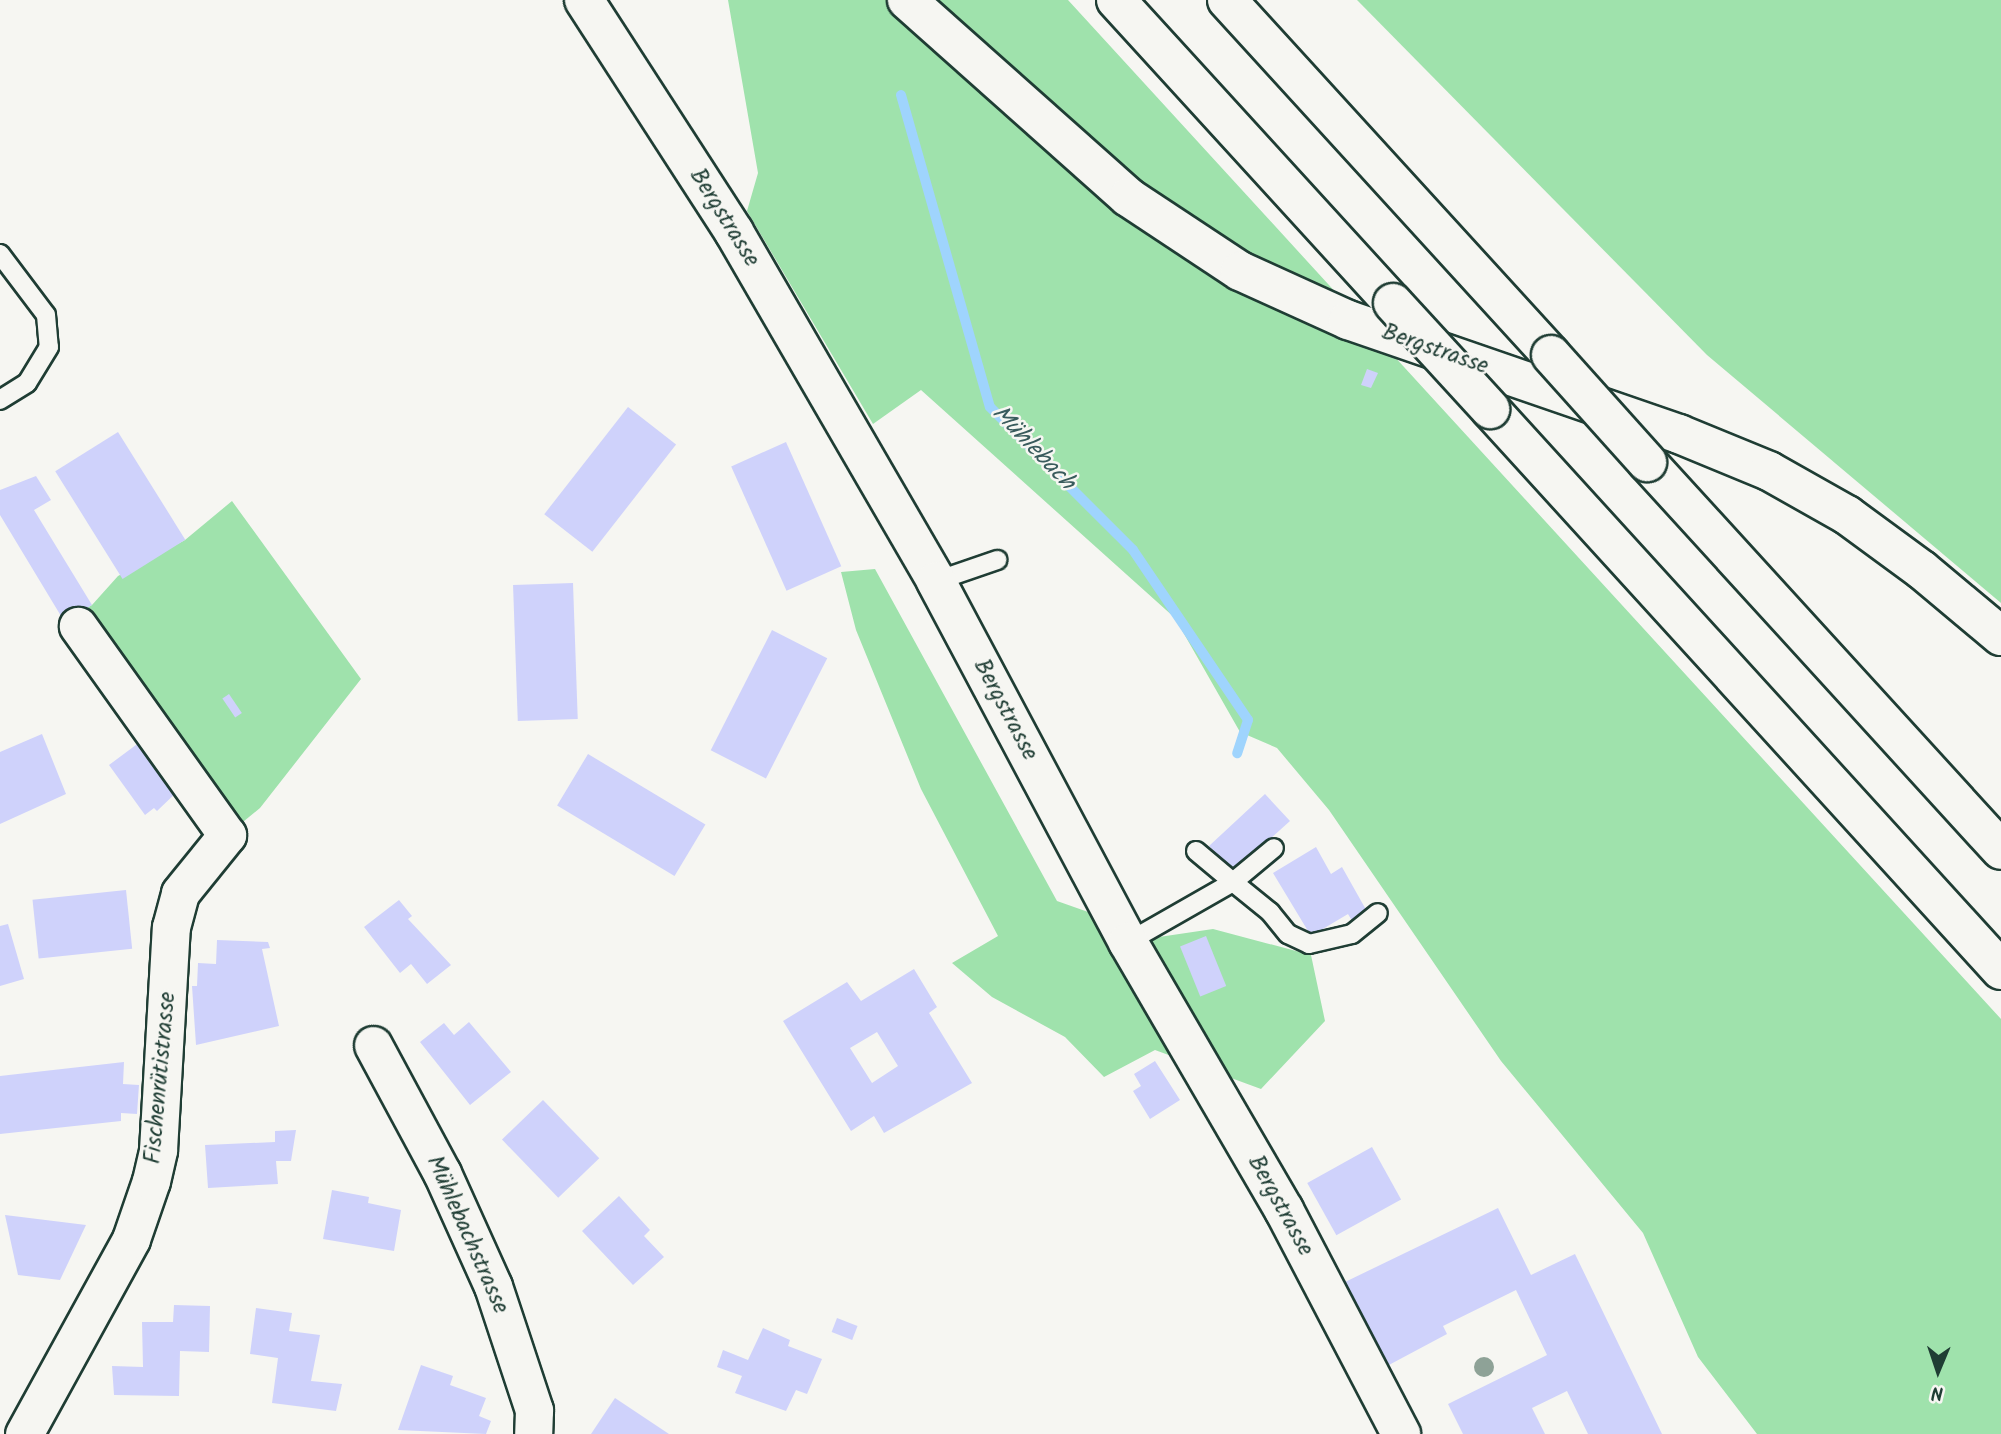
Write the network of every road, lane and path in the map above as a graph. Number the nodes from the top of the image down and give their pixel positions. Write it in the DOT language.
graph roads {
  1 [pos="584,0"];
  2 [pos="907,0"];
  3 [pos="1116,0"];
  4 [pos="1227,0"];
  5 [pos="0,254"];
  6 [pos="0,400"];
  7 [pos="997,560"];
  8 [pos="936,581"];
  9 [pos="78,626"];
  10 [pos="2001,636"];
  11 [pos="1274,848"];
  12 [pos="2001,850"];
  13 [pos="1196,851"];
  14 [pos="1233,882"];
  15 [pos="1378,913"];
  16 [pos="1128,942"];
  17 [pos="2001,970"];
  18 [pos="373,1045"];
  19 [pos="24,1434"];
  20 [pos="533,1434"];
  21 [pos="1401,1434"];
  1 -- 8 [label="main road, Bergstrasse"];
  2 -- 10 [label="main road, Bergstrasse"];
  3 -- 17 [label="main road, bridge"];
  4 -- 12 [label="main road, bridge"];
  5 -- 6 [label="lane"];
  7 -- 8 [label="lane"];
  8 -- 16 [label="main road, Bergstrasse"];
  9 -- 19 [label="street, Fischenrütistrasse"];
  11 -- 14 [label="lane"];
  13 -- 14 [label="lane"];
  14 -- 15 [label="lane"];
  14 -- 16 [label="lane"];
  16 -- 21 [label="main road, Bergstrasse"];
  18 -- 20 [label="street, Mühlebachstrasse"];
}
